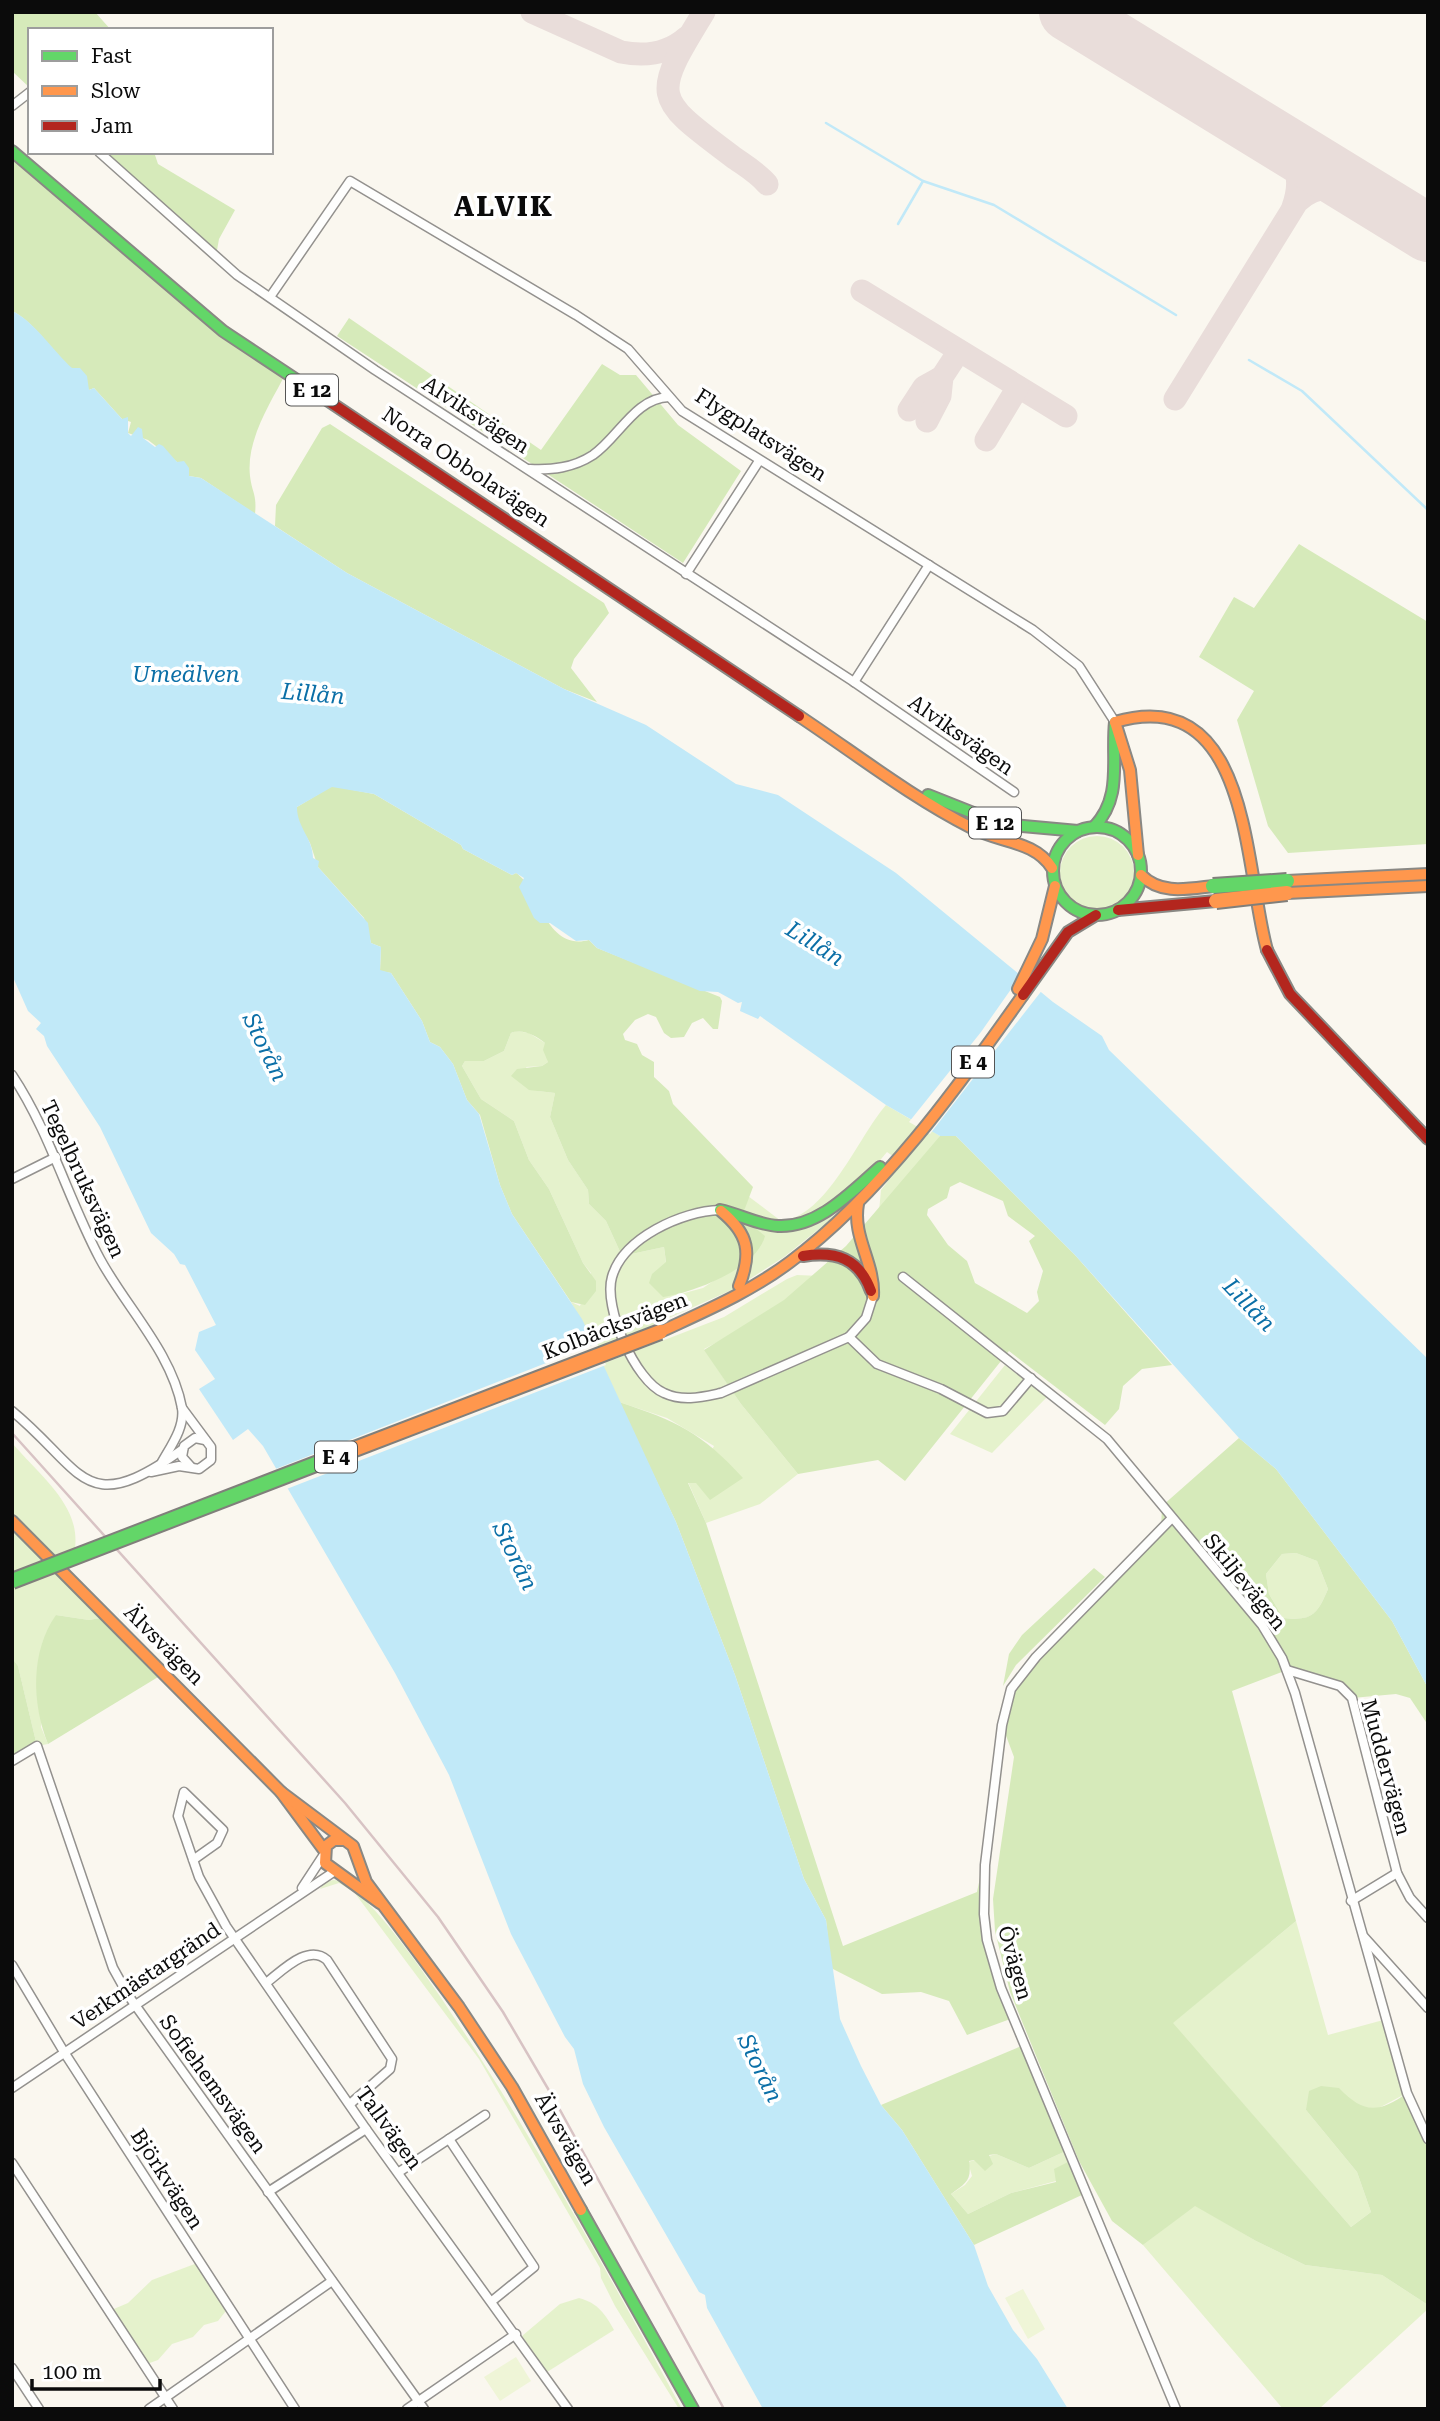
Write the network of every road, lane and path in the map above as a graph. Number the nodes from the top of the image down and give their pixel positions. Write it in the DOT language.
graph roads {
  1 [pos="28,94"];
  2 [pos="12,106"];
  3 [pos="12,151"];
  4 [pos="101,154"];
  5 [pos="270,297"];
  6 [pos="670,397"];
  7 [pos="759,461"];
  8 [pos="527,468"];
  9 [pos="929,565"];
  10 [pos="686,574"];
  11 [pos="854,682"];
  12 [pos="1115,722"];
  13 [pos="918,792"];
  14 [pos="1014,792"];
  15 [pos="1094,827"];
  16 [pos="1078,831"];
  17 [pos="1138,855"];
  18 [pos="1052,868"];
  19 [pos="1428,874"];
  20 [pos="1141,875"];
  21 [pos="1055,886"];
  22 [pos="1428,886"];
  23 [pos="1287,887"];
  24 [pos="1215,894"];
  25 [pos="1118,910"];
  26 [pos="1096,915"];
  27 [pos="1041,961"];
  28 [pos="12,1075"];
  29 [pos="1428,1139"];
  30 [pos="894,1156"];
  31 [pos="55,1157"];
  32 [pos="880,1167"];
  33 [pos="12,1179"];
  34 [pos="859,1200"];
  35 [pos="715,1210"];
  36 [pos="797,1257"];
  37 [pos="903,1277"];
  38 [pos="739,1286"];
  39 [pos="873,1296"];
  40 [pos="658,1329"];
  41 [pos="849,1338"];
  42 [pos="1031,1378"];
  43 [pos="182,1408"];
  44 [pos="12,1411"];
  45 [pos="182,1422"];
  46 [pos="208,1442"];
  47 [pos="184,1446"];
  48 [pos="162,1462"];
  49 [pos="191,1467"];
  50 [pos="148,1473"];
  51 [pos="1171,1519"];
  52 [pos="14,1525"];
  53 [pos="12,1574"];
  54 [pos="12,1581"];
  55 [pos="1287,1670"];
  56 [pos="12,1761"];
  57 [pos="281,1792"];
  58 [pos="343,1840"];
  59 [pos="324,1853"];
  60 [pos="356,1858"];
  61 [pos="193,1860"];
  62 [pos="336,1871"];
  63 [pos="1397,1873"];
  64 [pos="300,1893"];
  65 [pos="1351,1901"];
  66 [pos="383,1904"];
  67 [pos="1428,1918"];
  68 [pos="1363,1936"];
  69 [pos="233,1937"];
  70 [pos="12,1965"];
  71 [pos="266,1983"];
  72 [pos="134,2005"];
  73 [pos="1428,2008"];
  74 [pos="64,2052"];
  75 [pos="12,2088"];
  76 [pos="350,2104"];
  77 [pos="485,2115"];
  78 [pos="366,2129"];
  79 [pos="449,2139"];
  80 [pos="1428,2139"];
  81 [pos="12,2162"];
  82 [pos="399,2172"];
  83 [pos="268,2192"];
  84 [pos="332,2281"];
  85 [pos="492,2301"];
  86 [pos="516,2334"];
  87 [pos="249,2340"];
  88 [pos="12,2368"];
  89 [pos="166,2398"];
  90 [pos="421,2405"];
  91 [pos="39,2409"];
  92 [pos="149,2409"];
  93 [pos="173,2409"];
  94 [pos="295,2409"];
  95 [pos="407,2409"];
  96 [pos="568,2409"];
  97 [pos="693,2409"];
  98 [pos="1176,2409"];
  1 -- 2 [label="street"];
  3 -- 13 [label="main road, Norra Obbolavägen / E 12"];
  4 -- 5 [label="street, Alviksvägen"];
  5 -- 6 [label="street, Flygplatsvägen"];
  5 -- 8 [label="street, Alviksvägen"];
  6 -- 7 [label="street, Flygplatsvägen"];
  6 -- 8 [label="street"];
  7 -- 9 [label="street, Flygplatsvägen"];
  7 -- 10 [label="street"];
  8 -- 10 [label="street, Alviksvägen"];
  9 -- 11 [label="street"];
  9 -- 12 [label="street, Flygplatsvägen"];
  10 -- 11 [label="street, Alviksvägen"];
  11 -- 14 [label="street, Alviksvägen"];
  12 -- 15 [label="main road"];
  12 -- 17 [label="main road, Flygplatsvägen"];
  12 -- 29 [label="main road"];
  13 -- 16 [label="main road, Norra Obbolavägen / E 12"];
  13 -- 18 [label="main road, Norra Obbolavägen / E 12"];
  15 -- 16 [label="main road"];
  15 -- 17 [label="main road"];
  16 -- 18 [label="main road"];
  17 -- 20 [label="main road"];
  18 -- 21 [label="main road, E 4"];
  19 -- 23 [label="main road, E 4"];
  20 -- 24 [label="main road, E 4"];
  20 -- 25 [label="main road"];
  21 -- 26 [label="main road"];
  21 -- 27 [label="main road, Kolbäcksvägen / E 4"];
  22 -- 23 [label="main road, E 4"];
  23 -- 24 [label="main road, E 4, bridge"];
  24 -- 25 [label="main road, E 4"];
  25 -- 26 [label="main road, E 4"];
  26 -- 27 [label="main road, Kolbäcksvägen / E 4"];
  27 -- 30 [label="main road, Kolbäcksvägen / E 4"];
  28 -- 31 [label="street, Tegelbruksvägen"];
  30 -- 32 [label="main road, Kolbäcksvägen / E 4"];
  30 -- 34 [label="main road, Kolbäcksvägen / E 4"];
  31 -- 33 [label="street"];
  31 -- 43 [label="street, Tegelbruksvägen"];
  32 -- 35 [label="main road"];
  32 -- 38 [label="main road, Kolbäcksvägen / E 4"];
  34 -- 36 [label="main road, Kolbäcksvägen / E 4"];
  34 -- 39 [label="main road"];
  35 -- 38 [label="main road"];
  35 -- 41 [label="street"];
  36 -- 39 [label="main road"];
  36 -- 40 [label="main road, Kolbäcksvägen / E 4"];
  37 -- 42 [label="street, Skiljevägen"];
  38 -- 40 [label="main road, Kolbäcksvägen / E 4"];
  39 -- 41 [label="street"];
  40 -- 53 [label="main road, Kolbäcksvägen / E 4"];
  40 -- 54 [label="main road, Kolbäcksvägen / E 4, bridge"];
  41 -- 42 [label="street"];
  42 -- 51 [label="street, Skiljevägen"];
  43 -- 45 [label="street, Tegelbruksvägen"];
  43 -- 46 [label="street, Tegelbruksvägen"];
  44 -- 50 [label="street"];
  45 -- 47 [label="street"];
  45 -- 48 [label="street, Tegelbruksvägen"];
  46 -- 47 [label="street"];
  46 -- 49 [label="street"];
  47 -- 48 [label="street"];
  47 -- 49 [label="street"];
  48 -- 50 [label="street"];
  49 -- 50 [label="street"];
  51 -- 55 [label="street, Skiljevägen"];
  51 -- 98 [label="street, Övägen"];
  52 -- 57 [label="main road, Älvsvägen"];
  55 -- 63 [label="street, Muddervägen"];
  55 -- 65 [label="street, Skiljevägen"];
  56 -- 72 [label="street, Sofiehemsvägen"];
  57 -- 58 [label="main road, Älvsvägen"];
  57 -- 59 [label="main road, Älvsvägen"];
  58 -- 59 [label="main road"];
  58 -- 60 [label="main road"];
  59 -- 62 [label="main road"];
  59 -- 64 [label="street, Verkmästargränd"];
  60 -- 62 [label="main road"];
  60 -- 66 [label="main road, Älvsvägen"];
  61 -- 61 [label="street, Tallvägen"];
  61 -- 69 [label="street, Tallvägen"];
  62 -- 64 [label="street, Verkmästargränd"];
  62 -- 66 [label="main road, Älvsvägen"];
  63 -- 65 [label="street"];
  63 -- 67 [label="street, Muddervägen"];
  64 -- 69 [label="street, Verkmästargränd"];
  65 -- 68 [label="street, Skiljevägen"];
  66 -- 97 [label="main road, Älvsvägen"];
  68 -- 73 [label="street"];
  68 -- 80 [label="street, Skiljevägen"];
  69 -- 71 [label="street, Tallvägen"];
  69 -- 72 [label="street, Verkmästargränd"];
  70 -- 74 [label="street, Björkvägen"];
  71 -- 76 [label="street, Tallvägen"];
  71 -- 76 [label="street"];
  72 -- 74 [label="street, Verkmästargränd"];
  72 -- 83 [label="street, Sofiehemsvägen"];
  74 -- 75 [label="street, Verkmästargränd"];
  74 -- 87 [label="street, Björkvägen"];
  76 -- 78 [label="street, Tallvägen"];
  77 -- 79 [label="street"];
  78 -- 82 [label="street, Tallvägen"];
  78 -- 83 [label="street"];
  79 -- 82 [label="street"];
  79 -- 85 [label="street"];
  81 -- 89 [label="street"];
  82 -- 85 [label="street, Tallvägen"];
  83 -- 84 [label="street, Sofiehemsvägen"];
  84 -- 87 [label="street"];
  84 -- 90 [label="street, Sofiehemsvägen"];
  85 -- 86 [label="street, Tallvägen"];
  86 -- 90 [label="street"];
  86 -- 96 [label="street, Tallvägen"];
  87 -- 89 [label="street"];
  87 -- 94 [label="street, Björkvägen"];
  88 -- 91 [label="street"];
  89 -- 92 [label="street"];
  89 -- 93 [label="street"];
  90 -- 95 [label="street"];
}
